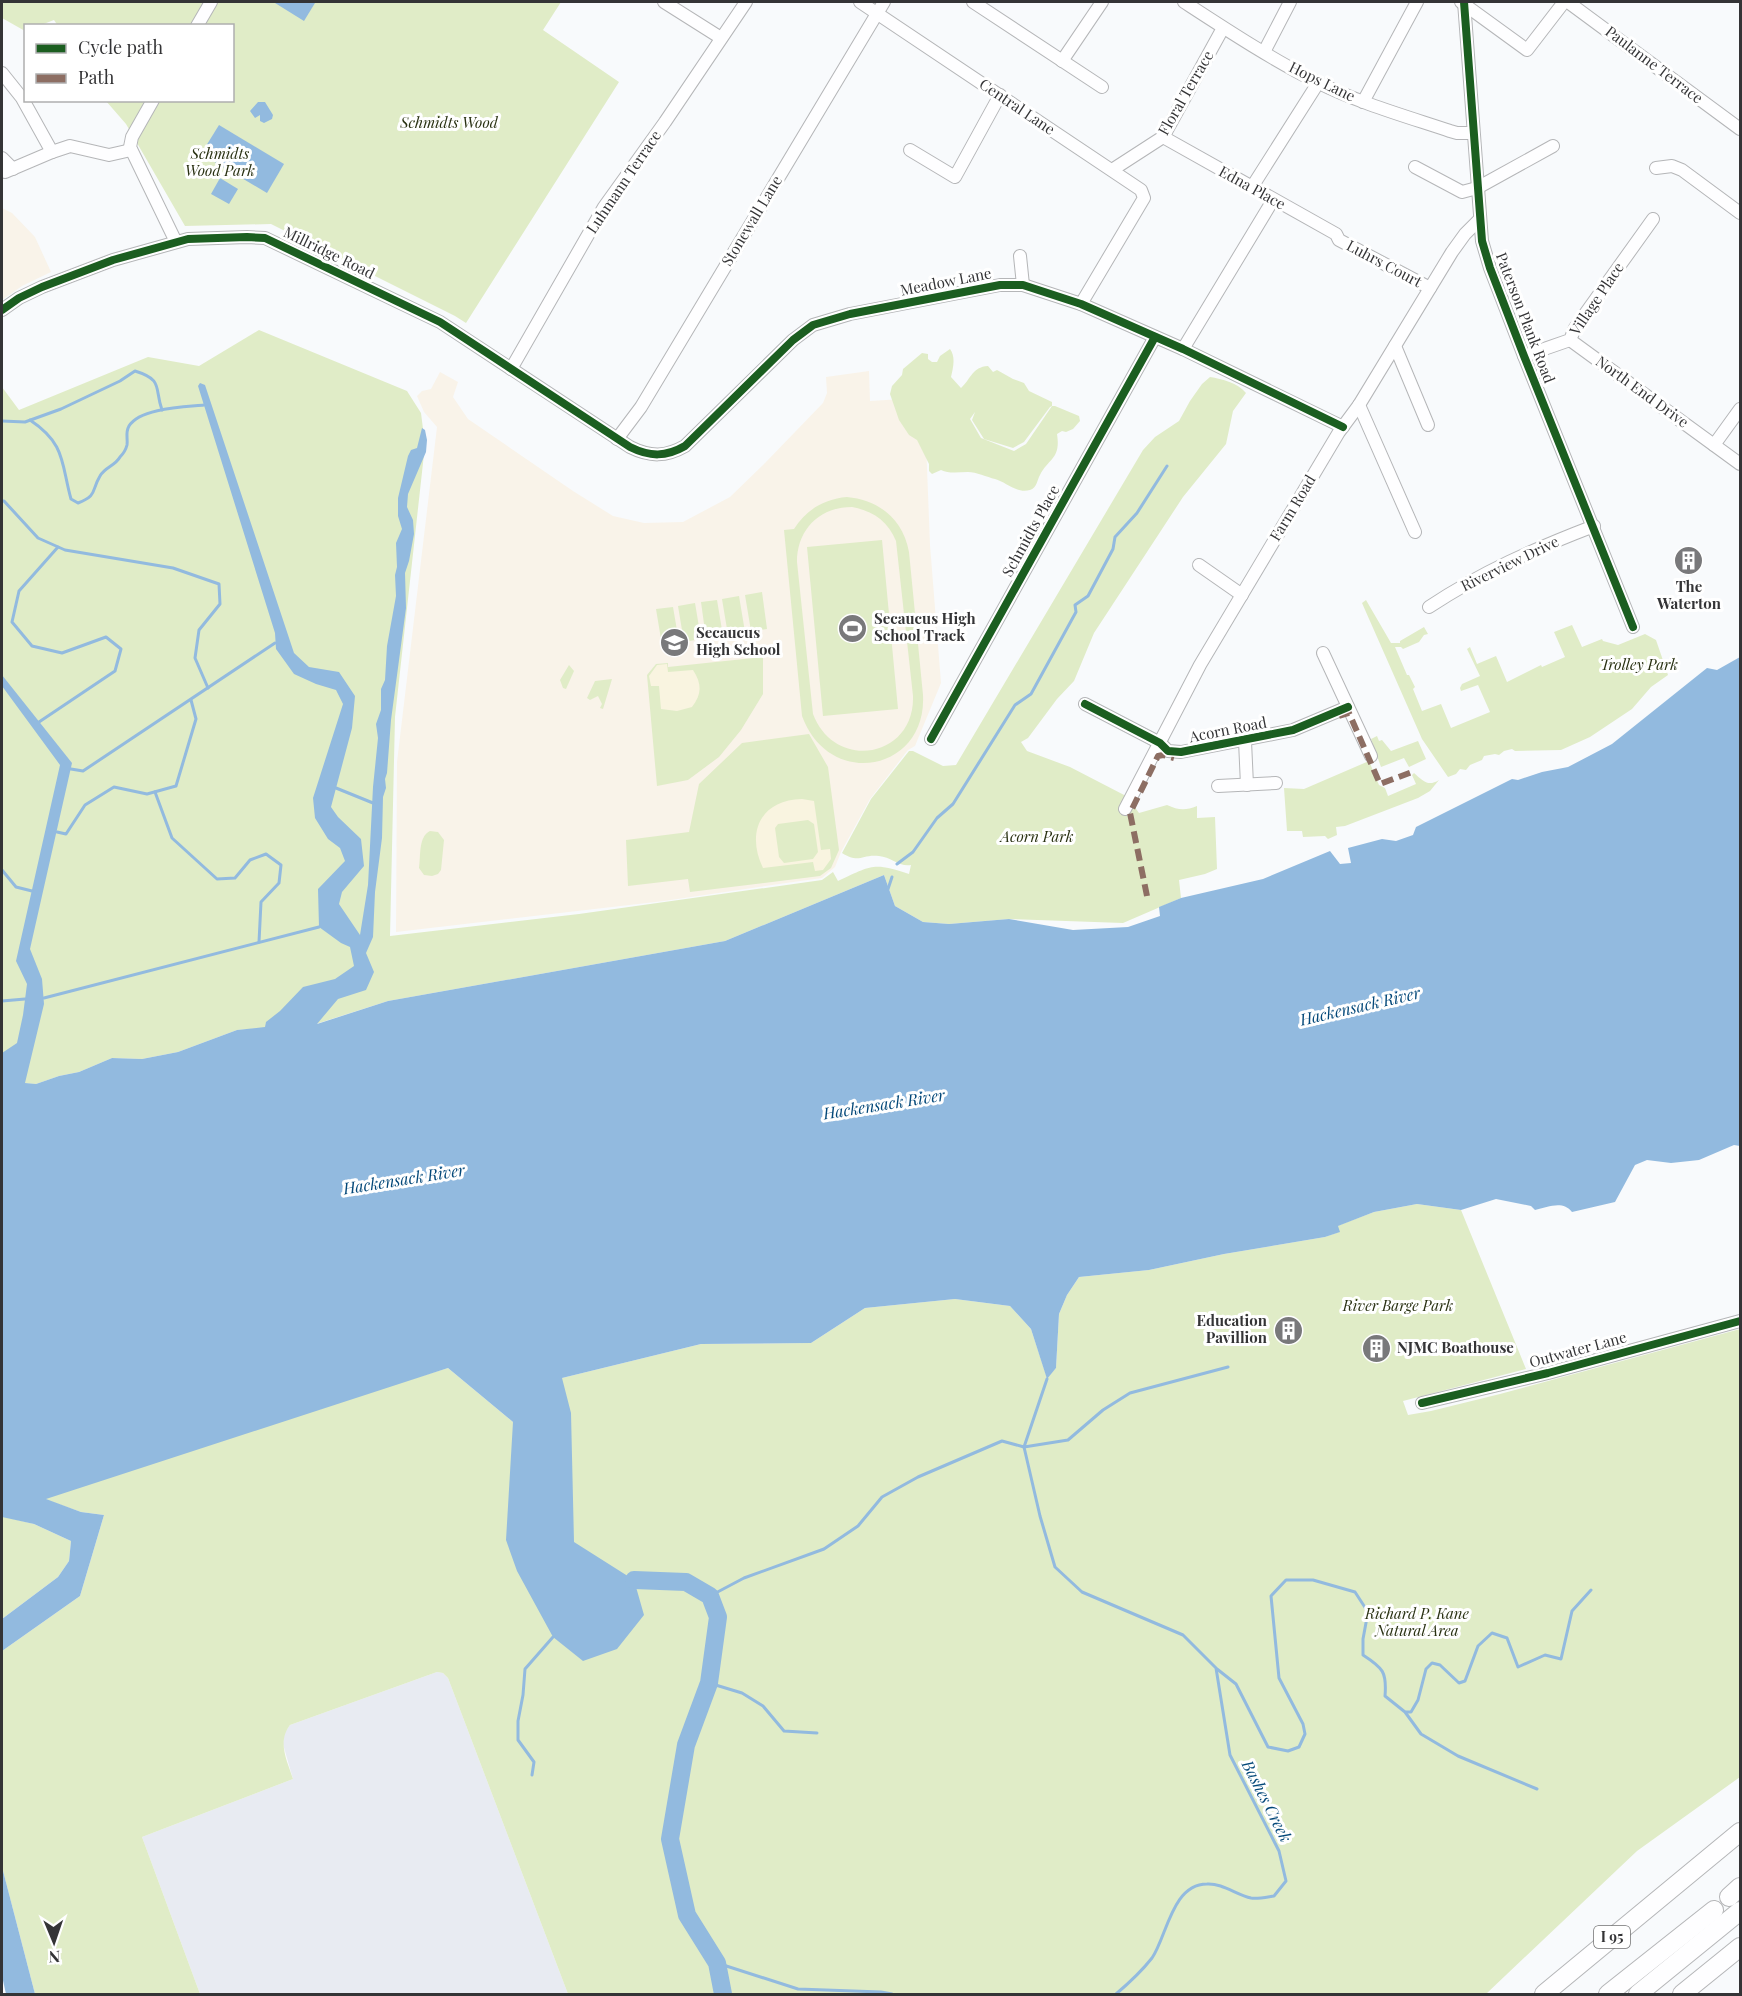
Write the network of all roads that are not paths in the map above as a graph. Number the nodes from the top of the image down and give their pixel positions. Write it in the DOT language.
graph roads {
  1 [pos="212,2"];
  2 [pos="664,2"];
  3 [pos="746,2"];
  4 [pos="860,2"];
  5 [pos="884,2"];
  6 [pos="973,2"];
  7 [pos="1102,2"];
  8 [pos="1184,2"];
  9 [pos="1290,2"];
  10 [pos="1417,2"];
  11 [pos="1463,2"];
  12 [pos="1564,2"];
  13 [pos="1569,2"];
  14 [pos="877,13"];
  15 [pos="198,24"];
  16 [pos="1223,28"];
  17 [pos="721,38"];
  18 [pos="1264,52"];
  19 [pos="1062,61"];
  20 [pos="2,73"];
  21 [pos="1318,82"];
  22 [pos="1102,87"];
  23 [pos="1000,96"];
  24 [pos="24,102"];
  25 [pos="24,102"];
  26 [pos="152,102"];
  27 [pos="1364,102"];
  28 [pos="1740,129"];
  29 [pos="1473,133"];
  30 [pos="1163,137"];
  31 [pos="1553,146"];
  32 [pos="131,150"];
  33 [pos="910,150"];
  34 [pos="52,152"];
  35 [pos="2,158"];
  36 [pos="1415,167"];
  37 [pos="1656,168"];
  38 [pos="1112,170"];
  39 [pos="1252,187"];
  40 [pos="1477,188"];
  41 [pos="1274,200"];
  42 [pos="1740,213"];
  43 [pos="1480,219"];
  44 [pos="1653,219"];
  45 [pos="1339,240"];
  46 [pos="176,242"];
  47 [pos="1020,256"];
  48 [pos="1023,285"];
  49 [pos="1430,288"];
  50 [pos="1080,304"];
  51 [pos="2,310"];
  52 [pos="1155,337"];
  53 [pos="1570,340"];
  54 [pos="1395,346"];
  55 [pos="1183,349"];
  56 [pos="1524,356"];
  57 [pos="511,369"];
  58 [pos="1359,405"];
  59 [pos="1740,409"];
  60 [pos="1428,425"];
  61 [pos="1343,427"];
  62 [pos="617,439"];
  63 [pos="1714,445"];
  64 [pos="1740,464"];
  65 [pos="1594,526"];
  66 [pos="1415,531"];
  67 [pos="1199,565"];
  68 [pos="1242,595"];
  69 [pos="1429,607"];
  70 [pos="1633,627"];
  71 [pos="1323,653"];
  72 [pos="1085,704"];
  73 [pos="1348,707"];
  74 [pos="931,739"];
  75 [pos="1245,741"];
  76 [pos="1160,743"];
  77 [pos="1371,756"];
  78 [pos="1276,783"];
  79 [pos="1247,785"];
  80 [pos="1218,786"];
  81 [pos="1125,809"];
  82 [pos="1740,1321"];
  83 [pos="1422,1403"];
  84 [pos="1740,1832"];
  85 [pos="1736,1899"];
  86 [pos="1714,1910"];
  87 [pos="1740,1947"];
  88 [pos="1544,1995"];
  89 [pos="1608,1995"];
  90 [pos="1638,1995"];
  91 [pos="1682,1995"];
  1 -- 15 [label="street"];
  2 -- 17 [label="street"];
  3 -- 17 [label="street, Luhmann Terrace"];
  4 -- 14 [label="street, Central Lane"];
  5 -- 14 [label="street, Stonewall Lane"];
  6 -- 19 [label="street"];
  7 -- 19 [label="street"];
  8 -- 16 [label="street, Hops Lane"];
  9 -- 18 [label="street"];
  10 -- 27 [label="street"];
  11 -- 12 [label="street"];
  11 -- 29 [label="street, Paterson Plank Road"];
  13 -- 28 [label="street, Paulanne Terrace"];
  14 -- 23 [label="street, Central Lane"];
  14 -- 62 [label="street, Stonewall Lane"];
  16 -- 18 [label="street, Hops Lane"];
  16 -- 30 [label="street, Floral Terrace"];
  17 -- 57 [label="street, Luhmann Terrace"];
  18 -- 21 [label="street, Hops Lane"];
  19 -- 22 [label="street"];
  20 -- 25 [label="street"];
  21 -- 27 [label="street, Hops Lane"];
  21 -- 39 [label="street"];
  23 -- 33 [label="street"];
  23 -- 38 [label="street, Central Lane"];
  24 -- 34 [label="street"];
  26 -- 32 [label="street"];
  27 -- 29 [label="street, Hops Lane"];
  29 -- 40 [label="street, Paterson Plank Road"];
  30 -- 38 [label="street, Floral Terrace"];
  30 -- 39 [label="street, Edna Place"];
  31 -- 40 [label="street"];
  32 -- 34 [label="street"];
  32 -- 46 [label="street"];
  34 -- 35 [label="street"];
  36 -- 40 [label="street"];
  37 -- 42 [label="street"];
  38 -- 50 [label="street, Central Lane"];
  39 -- 41 [label="street, Edna Place"];
  40 -- 43 [label="street, Paterson Plank Road"];
  41 -- 45 [label="street, Edna Place"];
  41 -- 55 [label="street"];
  43 -- 49 [label="street, Farm Road"];
  43 -- 56 [label="street, Paterson Plank Road"];
  44 -- 53 [label="street, Village Place"];
  45 -- 49 [label="street, Luhrs Court"];
  46 -- 51 [label="street, Millridge Road"];
  46 -- 57 [label="street, Millridge Road"];
  47 -- 48 [label="street"];
  48 -- 50 [label="street, Meadow Lane"];
  48 -- 62 [label="street, Meadow Lane"];
  49 -- 54 [label="street, Farm Road"];
  50 -- 52 [label="street, Meadow Lane"];
  52 -- 55 [label="street, Meadow Lane"];
  52 -- 74 [label="street, Schmidts Place"];
  53 -- 56 [label="street, Village Place"];
  53 -- 63 [label="street, North End Drive"];
  54 -- 58 [label="street, Farm Road"];
  54 -- 60 [label="street"];
  55 -- 61 [label="street, Meadow Lane"];
  56 -- 65 [label="street, Paterson Plank Road"];
  57 -- 62 [label="street, Millridge Road"];
  58 -- 61 [label="street, Farm Road"];
  58 -- 66 [label="street"];
  59 -- 63 [label="street"];
  61 -- 68 [label="street, Farm Road"];
  63 -- 64 [label="street, North End Drive"];
  65 -- 69 [label="street, Riverview Drive"];
  65 -- 70 [label="street, Paterson Plank Road"];
  67 -- 68 [label="street"];
  68 -- 76 [label="street, Farm Road"];
  71 -- 73 [label="street"];
  72 -- 76 [label="street, Acorn Road"];
  73 -- 75 [label="street, Acorn Road"];
  73 -- 77 [label="street"];
  75 -- 76 [label="street, Acorn Road"];
  75 -- 79 [label="street"];
  76 -- 81 [label="street, Farm Road"];
  78 -- 79 [label="street"];
  79 -- 80 [label="street"];
  82 -- 83 [label="street, Outwater Lane"];
  84 -- 88 [label="highway, I 95"];
  85 -- 90 [label="highway"];
  86 -- 89 [label="highway"];
  87 -- 91 [label="highway"];
}
